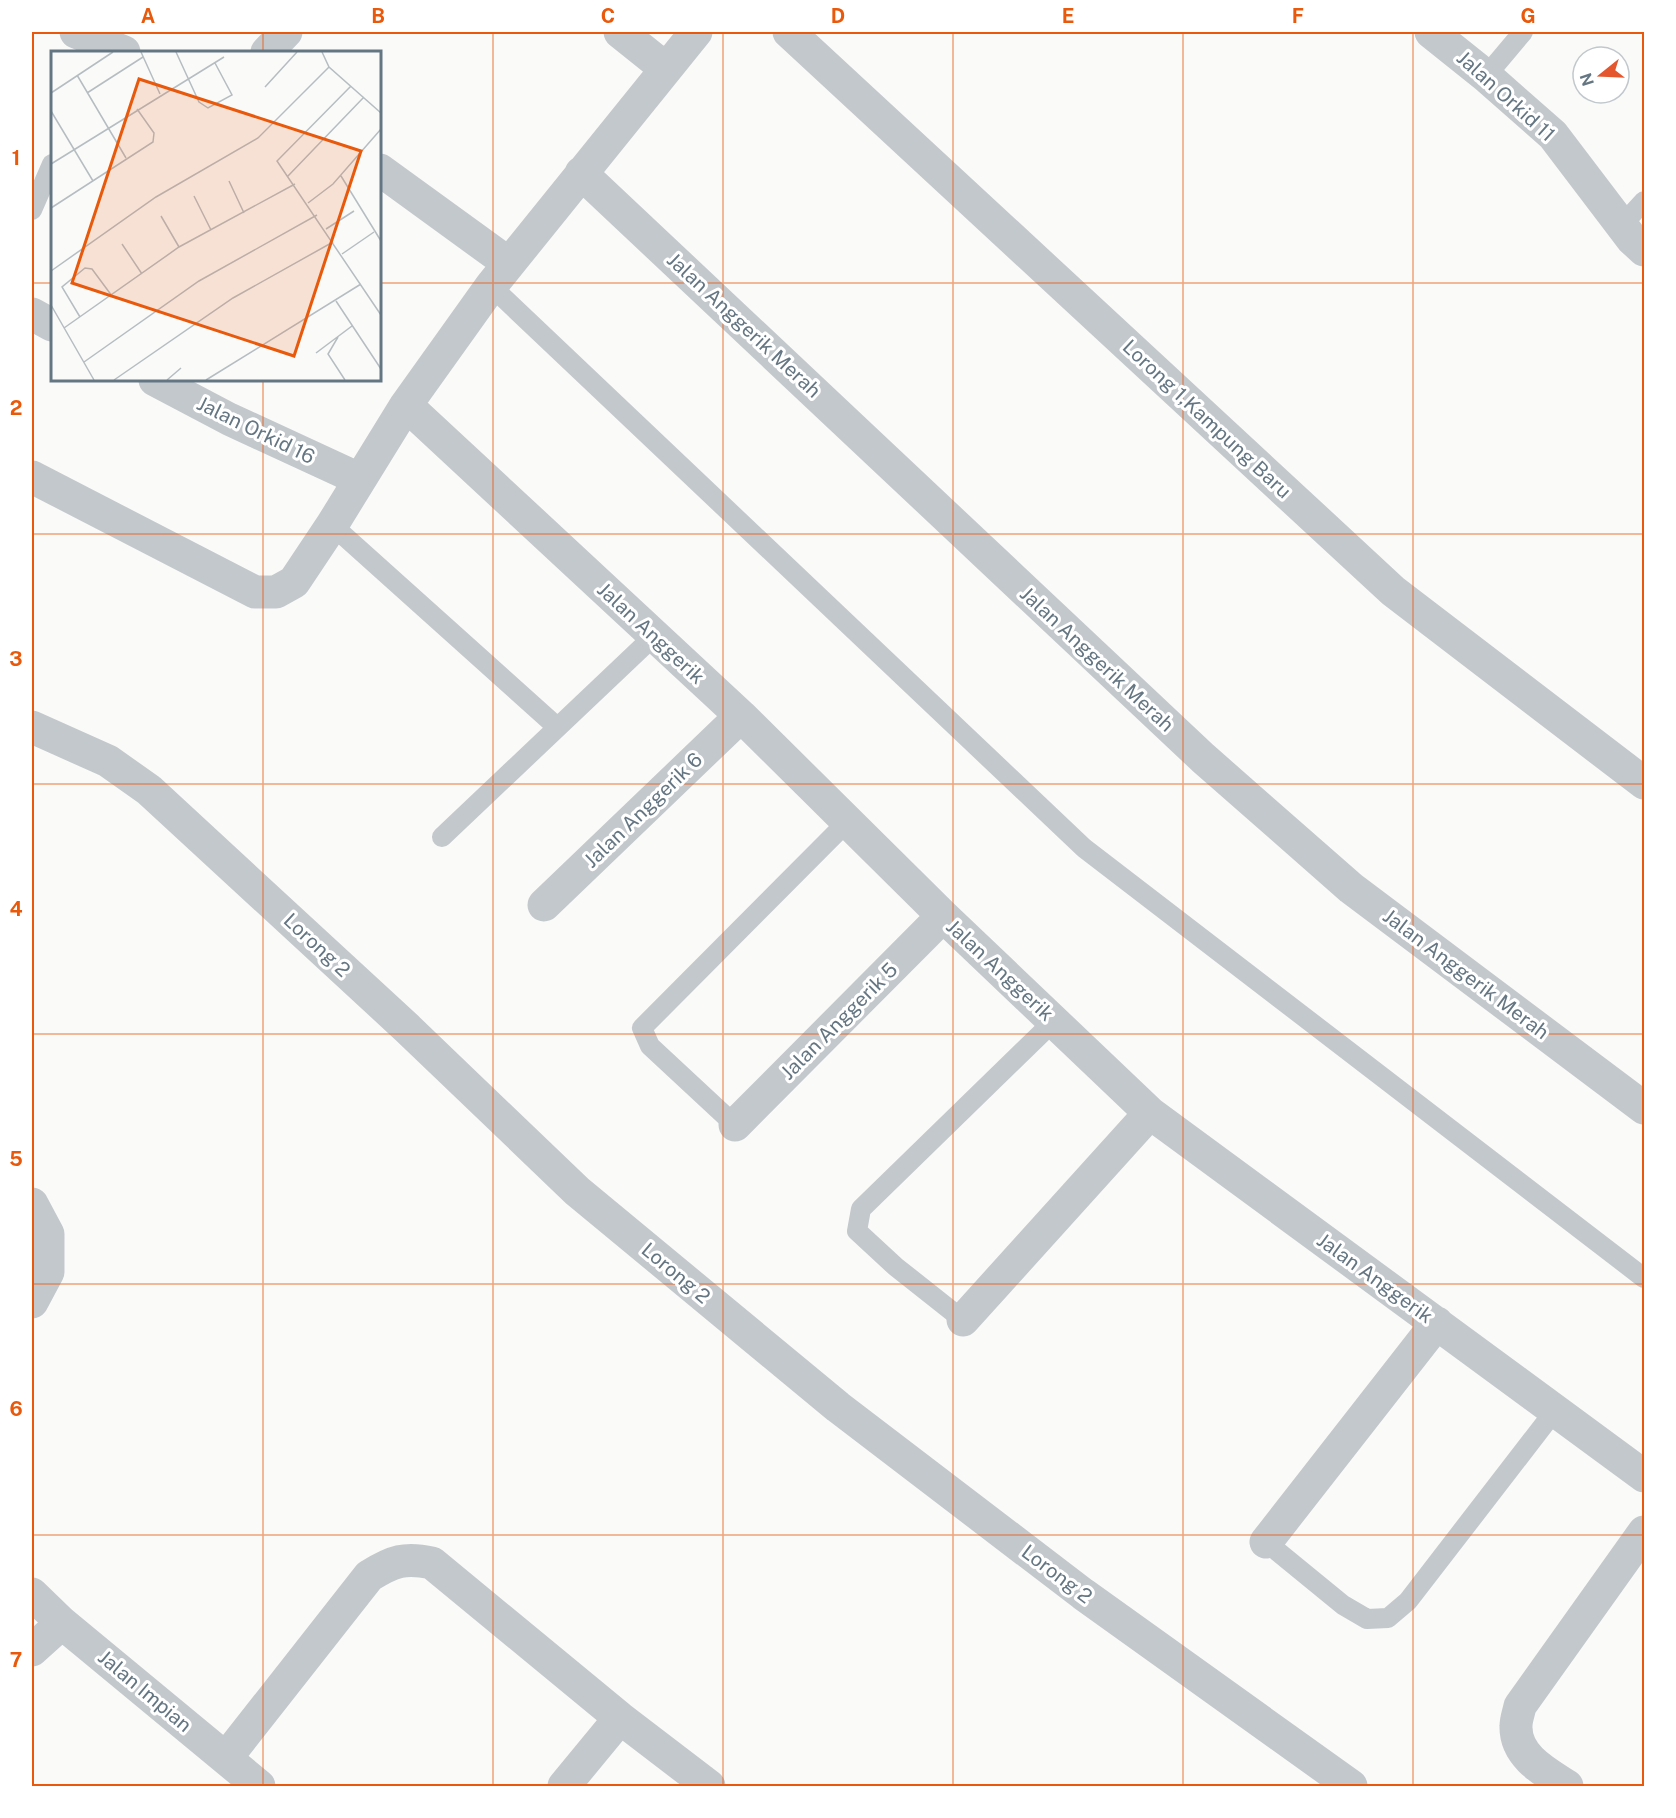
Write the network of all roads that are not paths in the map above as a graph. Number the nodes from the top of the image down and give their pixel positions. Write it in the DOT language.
graph roads {
  1 [pos="286,32"];
  2 [pos="620,32"];
  3 [pos="696,32"];
  4 [pos="789,32"];
  5 [pos="1431,32"];
  6 [pos="1523,32"];
  7 [pos="268,51"];
  8 [pos="665,68"];
  9 [pos="1486,76"];
  10 [pos="51,166"];
  11 [pos="381,171"];
  12 [pos="581,173"];
  13 [pos="1644,201"];
  14 [pos="32,210"];
  15 [pos="1622,225"];
  16 [pos="1644,249"];
  17 [pos="500,274"];
  18 [pos="32,314"];
  19 [pos="51,324"];
  20 [pos="157,381"];
  21 [pos="406,405"];
  22 [pos="32,477"];
  23 [pos="359,479"];
  24 [pos="332,525"];
  25 [pos="654,636"];
  26 [pos="741,716"];
  27 [pos="32,727"];
  28 [pos="557,727"];
  29 [pos="1644,783"];
  30 [pos="848,820"];
  31 [pos="442,837"];
  32 [pos="544,905"];
  33 [pos="943,916"];
  34 [pos="1054,1021"];
  35 [pos="1644,1108"];
  36 [pos="1150,1113"];
  37 [pos="735,1125"];
  38 [pos="32,1204"];
  39 [pos="1644,1278"];
  40 [pos="32,1302"];
  41 [pos="963,1320"];
  42 [pos="1437,1323"];
  43 [pos="1556,1409"];
  44 [pos="1644,1476"];
  45 [pos="1644,1532"];
  46 [pos="1266,1542"];
  47 [pos="32,1594"];
  48 [pos="62,1623"];
  49 [pos="32,1650"];
  50 [pos="620,1718"];
  51 [pos="226,1758"];
  52 [pos="259,1786"];
  53 [pos="564,1786"];
  54 [pos="709,1786"];
  55 [pos="1351,1786"];
  56 [pos="1567,1786"];
  1 -- 7 [label="street"];
  2 -- 8 [label="street"];
  3 -- 8 [label="street"];
  4 -- 29 [label="street, Lorong 1,Kampung Baru"];
  5 -- 9 [label="street, Jalan Orkid 11"];
  6 -- 9 [label="lane"];
  8 -- 12 [label="street"];
  9 -- 15 [label="street, Jalan Orkid 11"];
  10 -- 14 [label="lane"];
  11 -- 17 [label="street"];
  12 -- 17 [label="street"];
  12 -- 35 [label="street, Jalan Anggerik Merah"];
  13 -- 15 [label="lane"];
  15 -- 16 [label="street, Jalan Orkid 11"];
  17 -- 21 [label="street"];
  17 -- 39 [label="lane"];
  18 -- 19 [label="street"];
  20 -- 23 [label="street, Jalan Orkid 16"];
  21 -- 23 [label="street"];
  21 -- 25 [label="street, Jalan Anggerik"];
  22 -- 24 [label="street"];
  23 -- 24 [label="street"];
  24 -- 28 [label="lane"];
  25 -- 26 [label="street, Jalan Anggerik"];
  25 -- 28 [label="lane"];
  26 -- 30 [label="street, Jalan Anggerik"];
  26 -- 32 [label="street, Jalan Anggerik 6"];
  27 -- 55 [label="street, Lorong 2"];
  28 -- 31 [label="lane"];
  30 -- 33 [label="street, Jalan Anggerik"];
  30 -- 37 [label="lane"];
  33 -- 34 [label="street, Jalan Anggerik"];
  33 -- 37 [label="street, Jalan Anggerik 5"];
  34 -- 36 [label="street, Jalan Anggerik"];
  34 -- 41 [label="lane"];
  36 -- 41 [label="street"];
  36 -- 42 [label="street, Jalan Anggerik"];
  38 -- 40 [label="street"];
  42 -- 43 [label="street, Jalan Anggerik"];
  42 -- 46 [label="street"];
  43 -- 44 [label="street, Jalan Anggerik"];
  43 -- 46 [label="lane"];
  45 -- 56 [label="street"];
  47 -- 48 [label="street, Jalan Impian"];
  48 -- 49 [label="street"];
  48 -- 51 [label="street, Jalan Impian"];
  50 -- 51 [label="street"];
  50 -- 53 [label="street"];
  50 -- 54 [label="street"];
  51 -- 52 [label="street, Jalan Impian"];
}
